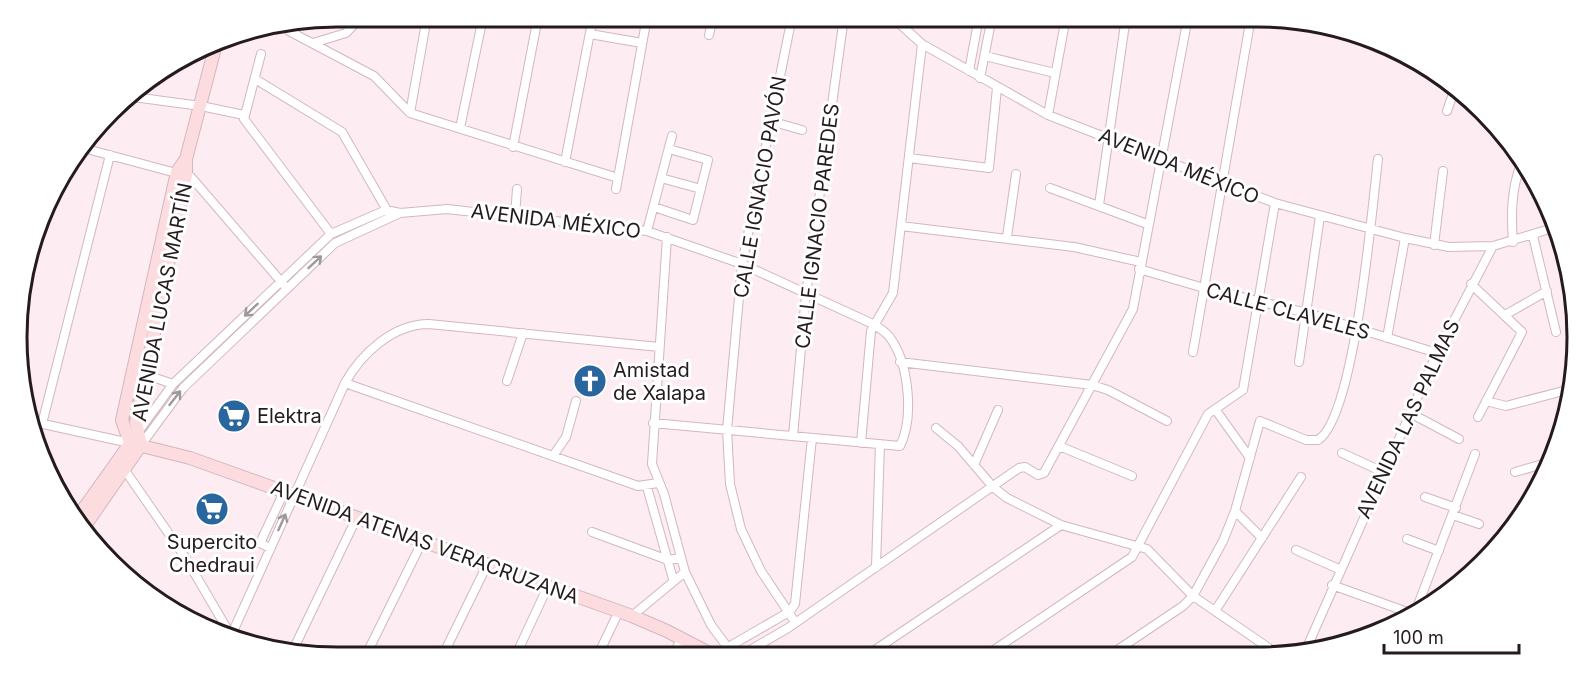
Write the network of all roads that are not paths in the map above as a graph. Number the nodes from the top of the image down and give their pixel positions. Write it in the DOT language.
graph roads {
  1 [pos="351,27"];
  2 [pos="425,27"];
  3 [pos="481,27"];
  4 [pos="536,27"];
  5 [pos="591,27"];
  6 [pos="645,27"];
  7 [pos="710,27"];
  8 [pos="790,27"];
  9 [pos="842,27"];
  10 [pos="904,27"];
  11 [pos="977,27"];
  12 [pos="990,27"];
  13 [pos="1063,27"];
  14 [pos="1124,27"];
  15 [pos="1186,27"];
  16 [pos="1249,27"];
  17 [pos="289,31"];
  18 [pos="590,34"];
  19 [pos="708,35"];
  20 [pos="313,43"];
  21 [pos="642,43"];
  22 [pos="922,44"];
  23 [pos="261,54"];
  24 [pos="210,55"];
  25 [pos="986,56"];
  26 [pos="969,71"];
  27 [pos="1054,73"];
  28 [pos="980,78"];
  29 [pos="255,79"];
  30 [pos="997,87"];
  31 [pos="1452,96"];
  32 [pos="140,98"];
  33 [pos="201,106"];
  34 [pos="1447,111"];
  35 [pos="410,113"];
  36 [pos="244,115"];
  37 [pos="1048,115"];
  38 [pos="770,121"];
  39 [pos="460,128"];
  40 [pos="802,130"];
  41 [pos="672,136"];
  42 [pos="1109,137"];
  43 [pos="513,147"];
  44 [pos="669,149"];
  45 [pos="90,150"];
  46 [pos="110,155"];
  47 [pos="909,158"];
  48 [pos="1161,159"];
  49 [pos="1378,159"];
  50 [pos="565,162"];
  51 [pos="1443,171"];
  52 [pos="1519,171"];
  53 [pos="181,174"];
  54 [pos="1016,174"];
  55 [pos="618,178"];
  56 [pos="661,178"];
  57 [pos="1220,184"];
  58 [pos="1050,188"];
  59 [pos="517,189"];
  60 [pos="616,189"];
  61 [pos="701,189"];
  62 [pos="1275,203"];
  63 [pos="1099,205"];
  64 [pos="654,207"];
  65 [pos="389,214"];
  66 [pos="514,216"];
  67 [pos="1320,216"];
  68 [pos="1147,224"];
  69 [pos="901,226"];
  70 [pos="1370,229"];
  71 [pos="1548,230"];
  72 [pos="647,231"];
  73 [pos="331,234"];
  74 [pos="1533,236"];
  75 [pos="667,237"];
  76 [pos="1007,237"];
  77 [pos="1405,238"];
  78 [pos="1513,242"];
  79 [pos="1434,245"];
  80 [pos="1492,246"];
  81 [pos="742,264"];
  82 [pos="1140,266"];
  83 [pos="1471,284"];
  84 [pos="285,285"];
  85 [pos="1204,288"];
  86 [pos="1547,291"];
  87 [pos="806,294"];
  88 [pos="1258,301"];
  89 [pos="1307,312"];
  90 [pos="1505,315"];
  91 [pos="873,324"];
  92 [pos="1356,328"];
  93 [pos="1556,332"];
  94 [pos="523,333"];
  95 [pos="1387,338"];
  96 [pos="659,347"];
  97 [pos="1193,352"];
  98 [pos="1437,353"];
  99 [pos="900,362"];
  100 [pos="1299,362"];
  101 [pos="140,373"];
  102 [pos="507,381"];
  103 [pos="345,383"];
  104 [pos="173,384"];
  105 [pos="1092,385"];
  106 [pos="1562,391"];
  107 [pos="576,401"];
  108 [pos="1486,401"];
  109 [pos="1215,409"];
  110 [pos="998,410"];
  111 [pos="1410,413"];
  112 [pos="1478,417"];
  113 [pos="39,420"];
  114 [pos="1167,421"];
  115 [pos="40,423"];
  116 [pos="653,423"];
  117 [pos="936,428"];
  118 [pos="727,430"];
  119 [pos="138,432"];
  120 [pos="793,436"];
  121 [pos="812,438"];
  122 [pos="1459,439"];
  123 [pos="861,443"];
  124 [pos="136,444"];
  125 [pos="880,444"];
  126 [pos="1059,446"];
  127 [pos="1341,453"];
  128 [pos="1474,454"];
  129 [pos="553,456"];
  130 [pos="1250,458"];
  131 [pos="121,464"];
  132 [pos="974,465"];
  133 [pos="1539,465"];
  134 [pos="1383,472"];
  135 [pos="1515,472"];
  136 [pos="1131,476"];
  137 [pos="1301,477"];
  138 [pos="658,483"];
  139 [pos="647,486"];
  140 [pos="993,487"];
  141 [pos="288,494"];
  142 [pos="1425,497"];
  143 [pos="1235,511"];
  144 [pos="1454,512"];
  145 [pos="81,513"];
  146 [pos="357,518"];
  147 [pos="87,521"];
  148 [pos="1479,524"];
  149 [pos="1061,525"];
  150 [pos="592,532"];
  151 [pos="1262,538"];
  152 [pos="1407,539"];
  153 [pos="422,542"];
  154 [pos="1140,546"];
  155 [pos="1296,550"];
  156 [pos="1439,551"];
  157 [pos="681,558"];
  158 [pos="668,560"];
  159 [pos="487,565"];
  160 [pos="876,567"];
  161 [pos="1339,569"];
  162 [pos="685,572"];
  163 [pos="673,579"];
  164 [pos="1332,585"];
  165 [pos="548,586"];
  166 [pos="1193,596"];
  167 [pos="1419,601"];
  168 [pos="1404,610"];
  169 [pos="619,611"];
  170 [pos="1215,611"];
  171 [pos="789,612"];
  172 [pos="632,616"];
  173 [pos="795,622"];
  174 [pos="225,626"];
  175 [pos="235,630"];
  176 [pos="681,638"];
  177 [pos="1309,642"];
  178 [pos="296,644"];
  179 [pos="370,647"];
  180 [pos="447,647"];
  181 [pos="520,647"];
  182 [pos="602,647"];
  183 [pos="677,647"];
  184 [pos="698,647"];
  185 [pos="727,647"];
  186 [pos="730,647"];
  187 [pos="755,647"];
  188 [pos="879,647"];
  189 [pos="999,647"];
  190 [pos="1122,647"];
  191 [pos="1267,647"];
  1 -- 20 [label="street"];
  2 -- 35 [label="street"];
  3 -- 39 [label="street"];
  4 -- 43 [label="street"];
  5 -- 18 [label="street"];
  6 -- 21 [label="street"];
  7 -- 19 [label="street"];
  8 -- 38 [label="street, CALLE IGNACIO PAVÓN"];
  9 -- 87 [label="street, CALLE IGNACIO PAREDES"];
  10 -- 22 [label="street, AVENIDA MÉXICO"];
  11 -- 26 [label="street"];
  12 -- 25 [label="street"];
  13 -- 27 [label="street"];
  14 -- 42 [label="street"];
  15 -- 48 [label="street"];
  16 -- 57 [label="street"];
  17 -- 20 [label="street"];
  18 -- 21 [label="street"];
  18 -- 50 [label="street"];
  20 -- 35 [label="street"];
  21 -- 55 [label="street"];
  22 -- 26 [label="street, AVENIDA MÉXICO"];
  22 -- 47 [label="street"];
  23 -- 29 [label="street"];
  24 -- 33 [label="main road, AVENIDA LUCAS MARTÍN"];
  25 -- 27 [label="street"];
  25 -- 28 [label="street"];
  26 -- 28 [label="street, AVENIDA MÉXICO"];
  27 -- 37 [label="street"];
  28 -- 30 [label="street, AVENIDA MÉXICO"];
  29 -- 36 [label="street"];
  29 -- 65 [label="street"];
  30 -- 37 [label="street, AVENIDA MÉXICO"];
  30 -- 47 [label="street"];
  31 -- 34 [label="street"];
  32 -- 33 [label="street"];
  33 -- 36 [label="street"];
  33 -- 53 [label="main road, AVENIDA LUCAS MARTÍN"];
  35 -- 39 [label="street"];
  36 -- 73 [label="street"];
  37 -- 42 [label="street, AVENIDA MÉXICO"];
  38 -- 40 [label="street"];
  38 -- 81 [label="street, CALLE IGNACIO PAVÓN"];
  39 -- 43 [label="street"];
  41 -- 44 [label="street"];
  42 -- 48 [label="street, AVENIDA MÉXICO"];
  42 -- 63 [label="street"];
  43 -- 50 [label="street"];
  44 -- 56 [label="street"];
  44 -- 61 [label="street"];
  45 -- 46 [label="street"];
  46 -- 53 [label="street"];
  46 -- 113 [label="street"];
  47 -- 69 [label="street"];
  48 -- 57 [label="street, AVENIDA MÉXICO"];
  48 -- 68 [label="street"];
  49 -- 70 [label="street"];
  50 -- 55 [label="street"];
  51 -- 79 [label="street"];
  52 -- 78 [label="street"];
  53 -- 84 [label="street"];
  53 -- 101 [label="main road, AVENIDA LUCAS MARTÍN"];
  54 -- 76 [label="street"];
  55 -- 60 [label="street"];
  56 -- 61 [label="street"];
  56 -- 64 [label="street"];
  57 -- 62 [label="street, AVENIDA MÉXICO"];
  57 -- 85 [label="street"];
  58 -- 63 [label="street"];
  59 -- 66 [label="street"];
  61 -- 64 [label="street"];
  62 -- 67 [label="street, AVENIDA MÉXICO"];
  62 -- 88 [label="street"];
  63 -- 68 [label="street"];
  64 -- 72 [label="street"];
  65 -- 66 [label="street, AVENIDA MÉXICO"];
  65 -- 73 [label="street"];
  84 -- 65 [label="street, one-way"];
  66 -- 72 [label="street, AVENIDA MÉXICO"];
  67 -- 70 [label="street, AVENIDA MÉXICO"];
  67 -- 89 [label="street"];
  68 -- 82 [label="street"];
  69 -- 76 [label="street, CALLE CLAVELES"];
  69 -- 91 [label="street"];
  70 -- 77 [label="street, AVENIDA MÉXICO"];
  70 -- 92 [label="street"];
  71 -- 74 [label="street"];
  72 -- 75 [label="street, AVENIDA MÉXICO"];
  73 -- 84 [label="street"];
  74 -- 78 [label="street"];
  74 -- 86 [label="street"];
  75 -- 81 [label="street, AVENIDA MÉXICO"];
  75 -- 96 [label="street"];
  76 -- 82 [label="street, CALLE CLAVELES"];
  77 -- 79 [label="street, AVENIDA MÉXICO"];
  77 -- 95 [label="street"];
  78 -- 80 [label="street"];
  79 -- 80 [label="street, AVENIDA MÉXICO"];
  80 -- 83 [label="street, AVENIDA LAS PALMAS"];
  81 -- 87 [label="street, AVENIDA MÉXICO"];
  81 -- 118 [label="street, CALLE IGNACIO PAVÓN"];
  82 -- 85 [label="street, CALLE CLAVELES"];
  82 -- 105 [label="street"];
  83 -- 90 [label="street"];
  83 -- 98 [label="street, AVENIDA LAS PALMAS"];
  84 -- 104 [label="street, one-way"];
  124 -- 84 [label="street, one-way"];
  85 -- 88 [label="street, CALLE CLAVELES"];
  85 -- 97 [label="street"];
  86 -- 90 [label="street"];
  86 -- 93 [label="street"];
  87 -- 91 [label="street, AVENIDA MÉXICO"];
  87 -- 120 [label="street, CALLE IGNACIO PAREDES"];
  88 -- 89 [label="street, CALLE CLAVELES"];
  88 -- 109 [label="street"];
  89 -- 92 [label="street, CALLE CLAVELES"];
  89 -- 100 [label="street"];
  90 -- 108 [label="street"];
  91 -- 99 [label="street"];
  91 -- 123 [label="street"];
  92 -- 95 [label="street, CALLE CLAVELES"];
  92 -- 130 [label="street"];
  94 -- 96 [label="street"];
  94 -- 102 [label="street"];
  94 -- 103 [label="street"];
  95 -- 98 [label="street, CALLE CLAVELES"];
  96 -- 116 [label="street"];
  98 -- 111 [label="street, AVENIDA LAS PALMAS"];
  99 -- 105 [label="street"];
  99 -- 125 [label="street"];
  101 -- 104 [label="street"];
  101 -- 119 [label="main road, AVENIDA LUCAS MARTÍN"];
  101 -- 124 [label="main road, AVENIDA LUCAS MARTÍN"];
  103 -- 129 [label="street"];
  103 -- 141 [label="street"];
  104 -- 119 [label="street"];
  105 -- 114 [label="street"];
  105 -- 126 [label="street"];
  106 -- 108 [label="street"];
  107 -- 129 [label="street"];
  108 -- 112 [label="street"];
  109 -- 130 [label="street"];
  109 -- 154 [label="street"];
  110 -- 132 [label="street"];
  111 -- 122 [label="street"];
  111 -- 134 [label="street, AVENIDA LAS PALMAS"];
  115 -- 124 [label="street"];
  116 -- 118 [label="street"];
  116 -- 138 [label="street"];
  117 -- 132 [label="street"];
  118 -- 120 [label="street"];
  118 -- 171 [label="street, CALLE IGNACIO PAVÓN"];
  119 -- 124 [label="main road"];
  120 -- 121 [label="street"];
  121 -- 123 [label="street"];
  121 -- 171 [label="street"];
  123 -- 125 [label="street"];
  124 -- 131 [label="main road"];
  124 -- 141 [label="main road, AVENIDA ATENAS VERACRUZANA"];
  125 -- 160 [label="street"];
  126 -- 136 [label="street"];
  126 -- 140 [label="street"];
  127 -- 134 [label="street"];
  128 -- 144 [label="street"];
  129 -- 139 [label="street"];
  130 -- 143 [label="street"];
  131 -- 145 [label="main road"];
  131 -- 147 [label="main road"];
  131 -- 174 [label="street"];
  132 -- 140 [label="street"];
  133 -- 135 [label="street"];
  134 -- 161 [label="street, AVENIDA LAS PALMAS"];
  137 -- 151 [label="street"];
  138 -- 139 [label="street"];
  138 -- 157 [label="street"];
  139 -- 158 [label="street"];
  140 -- 149 [label="street"];
  140 -- 160 [label="street"];
  141 -- 146 [label="main road, AVENIDA ATENAS VERACRUZANA"];
  141 -- 175 [label="street"];
  142 -- 144 [label="street"];
  143 -- 151 [label="street"];
  143 -- 166 [label="street"];
  144 -- 148 [label="street"];
  144 -- 156 [label="street"];
  146 -- 153 [label="main road, AVENIDA ATENAS VERACRUZANA"];
  146 -- 178 [label="street"];
  149 -- 154 [label="street"];
  149 -- 188 [label="street"];
  150 -- 158 [label="street"];
  151 -- 170 [label="street"];
  152 -- 156 [label="street"];
  153 -- 159 [label="main road, AVENIDA ATENAS VERACRUZANA"];
  153 -- 179 [label="street"];
  154 -- 166 [label="street"];
  154 -- 189 [label="street"];
  155 -- 161 [label="street"];
  156 -- 167 [label="street"];
  157 -- 158 [label="street"];
  157 -- 162 [label="street"];
  158 -- 163 [label="street"];
  159 -- 165 [label="main road, AVENIDA ATENAS VERACRUZANA"];
  159 -- 180 [label="street"];
  160 -- 173 [label="street"];
  161 -- 164 [label="street, AVENIDA LAS PALMAS"];
  162 -- 163 [label="street"];
  162 -- 185 [label="street"];
  163 -- 172 [label="street"];
  164 -- 168 [label="street"];
  164 -- 177 [label="street, AVENIDA LAS PALMAS"];
  165 -- 169 [label="main road, AVENIDA ATENAS VERACRUZANA"];
  165 -- 181 [label="street"];
  166 -- 170 [label="street"];
  166 -- 190 [label="street"];
  169 -- 172 [label="main road, AVENIDA ATENAS VERACRUZANA"];
  169 -- 182 [label="street"];
  170 -- 191 [label="street"];
  171 -- 173 [label="street, CALLE IGNACIO PAVÓN"];
  171 -- 186 [label="street"];
  172 -- 176 [label="main road, AVENIDA ATENAS VERACRUZANA"];
  173 -- 187 [label="street"];
  176 -- 183 [label="street"];
  176 -- 184 [label="main road, AVENIDA ATENAS VERACRUZANA"];
}
